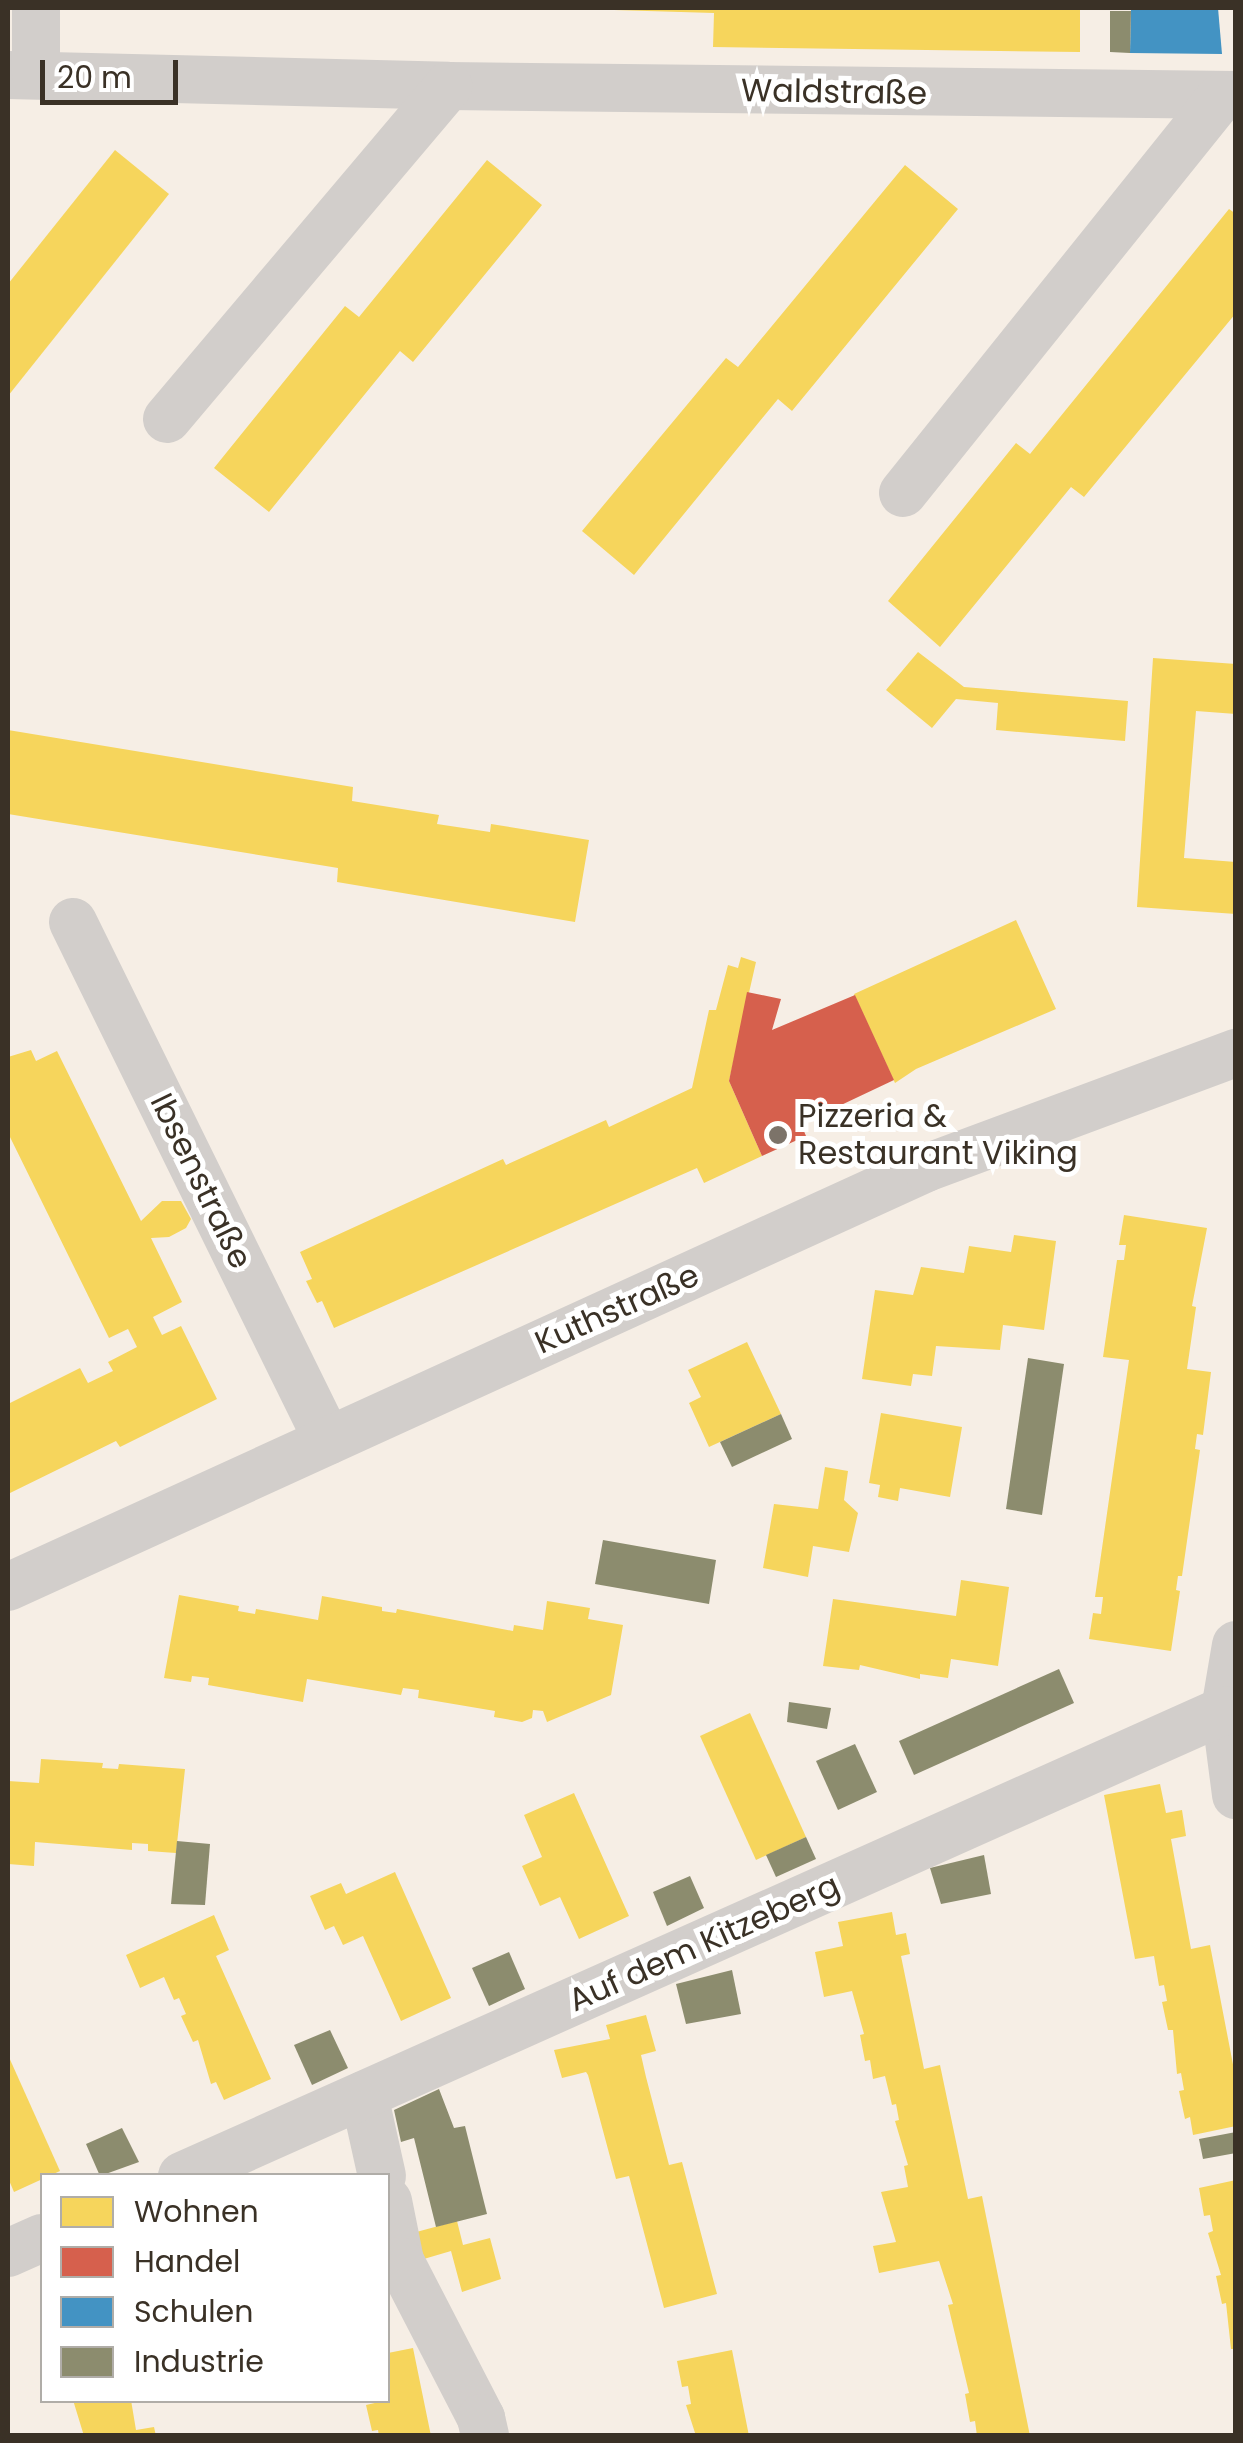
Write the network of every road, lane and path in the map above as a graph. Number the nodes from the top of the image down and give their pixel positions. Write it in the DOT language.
graph roads {
  1 [pos="36,8"];
  2 [pos="22,75"];
  3 [pos="448,86"];
  4 [pos="1228,96"];
  5 [pos="167,419"];
  6 [pos="902,493"];
  7 [pos="73,922"];
  8 [pos="1232,1068"];
  9 [pos="328,1441"];
  10 [pos="8,1587"];
  11 [pos="1236,1645"];
  12 [pos="1225,1710"];
  13 [pos="1236,1795"];
  14 [pos="364,2094"];
  15 [pos="189,2173"];
  16 [pos="381,2173"];
  17 [pos="390,2211"];
  18 [pos="40,2239"];
  19 [pos="8,2253"];
  20 [pos="485,2436"];
  1 -- 2 [label="street"];
  2 -- 3 [label="street, Waldstraße"];
  3 -- 4 [label="street, Waldstraße"];
  3 -- 5 [label="street"];
  4 -- 6 [label="street, Waldstraße"];
  7 -- 9 [label="street, Ibsenstraße"];
  8 -- 9 [label="street, Kuthstraße"];
  9 -- 10 [label="street, Kuthstraße"];
  11 -- 12 [label="street"];
  12 -- 13 [label="street"];
  12 -- 14 [label="street, Auf dem Kitzeberg"];
  14 -- 15 [label="street, Auf dem Kitzeberg"];
  14 -- 16 [label="street"];
  17 -- 20 [label="street"];
  18 -- 19 [label="street"];
}
